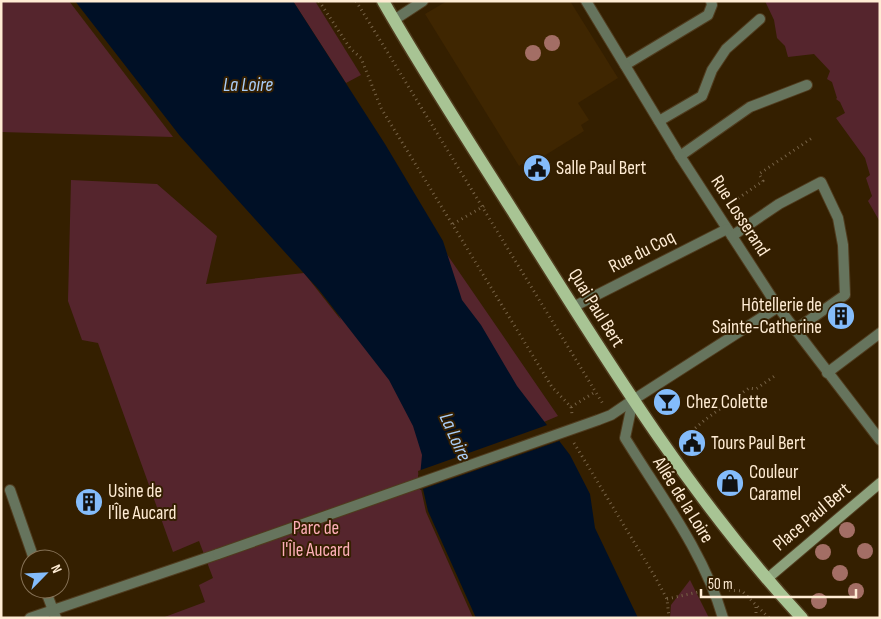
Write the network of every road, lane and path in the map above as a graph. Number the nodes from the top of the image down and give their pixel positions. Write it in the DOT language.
graph roads {
  1 [pos="319,1"];
  2 [pos="356,1"];
  3 [pos="383,1"];
  4 [pos="423,1"];
  5 [pos="586,1"];
  6 [pos="711,1"];
  7 [pos="760,19"];
  8 [pos="394,20"];
  9 [pos="625,65"];
  10 [pos="807,85"];
  11 [pos="659,121"];
  12 [pos="812,138"];
  13 [pos="680,156"];
  14 [pos="484,206"];
  15 [pos="717,213"];
  16 [pos="453,224"];
  17 [pos="729,232"];
  18 [pos="573,307"];
  19 [pos="778,307"];
  20 [pos="795,330"];
  21 [pos="880,333"];
  22 [pos="827,374"];
  23 [pos="776,375"];
  24 [pos="633,400"];
  25 [pos="571,407"];
  26 [pos="572,416"];
  27 [pos="573,435"];
  28 [pos="682,439"];
  29 [pos="880,440"];
  30 [pos="880,483"];
  31 [pos="10,490"];
  32 [pos="31,549"];
  33 [pos="768,578"];
  34 [pos="714,589"];
  35 [pos="49,599"];
  36 [pos="667,599"];
  37 [pos="756,604"];
  38 [pos="54,614"];
  39 [pos="30,618"];
  40 [pos="669,618"];
  41 [pos="723,618"];
  42 [pos="756,618"];
  43 [pos="769,618"];
  44 [pos="802,618"];
  1 -- 16 [label="path"];
  2 -- 14 [label="path"];
  3 -- 8 [label="main road, Quai Paul Bert"];
  4 -- 8 [label="street"];
  5 -- 9 [label="street, Rue Losserand"];
  6 -- 9 [label="street"];
  7 -- 11 [label="street"];
  8 -- 18 [label="main road, Quai Paul Bert"];
  9 -- 11 [label="street, Rue Losserand"];
  10 -- 13 [label="street"];
  11 -- 13 [label="street, Rue Losserand"];
  12 -- 15 [label="path"];
  13 -- 15 [label="street, Rue Losserand"];
  14 -- 16 [label="path"];
  14 -- 25 [label="path"];
  15 -- 17 [label="street, Rue Losserand"];
  16 -- 25 [label="path"];
  17 -- 18 [label="street, Rue du Coq"];
  17 -- 19 [label="street, Rue Losserand"];
  17 -- 20 [label="street, Rue du Coq"];
  18 -- 24 [label="main road, Quai Paul Bert"];
  19 -- 20 [label="street, Rue Losserand"];
  19 -- 24 [label="street"];
  20 -- 22 [label="street, Rue Losserand"];
  21 -- 22 [label="street"];
  22 -- 29 [label="street, Rue Losserand"];
  23 -- 28 [label="path"];
  24 -- 33 [label="main road, Quai Paul Bert"];
  24 -- 34 [label="street, Allée de la Loire"];
  24 -- 38 [label="street, bridge"];
  25 -- 26 [label="path"];
  27 -- 36 [label="path"];
  30 -- 33 [label="street, Place Paul Bert"];
  31 -- 32 [label="street"];
  33 -- 44 [label="main road, Quai Paul Bert"];
  34 -- 36 [label="path"];
  34 -- 37 [label="path"];
  34 -- 41 [label="street, Allée de la Loire"];
  35 -- 38 [label="street"];
  36 -- 40 [label="path"];
  37 -- 42 [label="path"];
  37 -- 43 [label="path"];
  38 -- 39 [label="street"];
}
